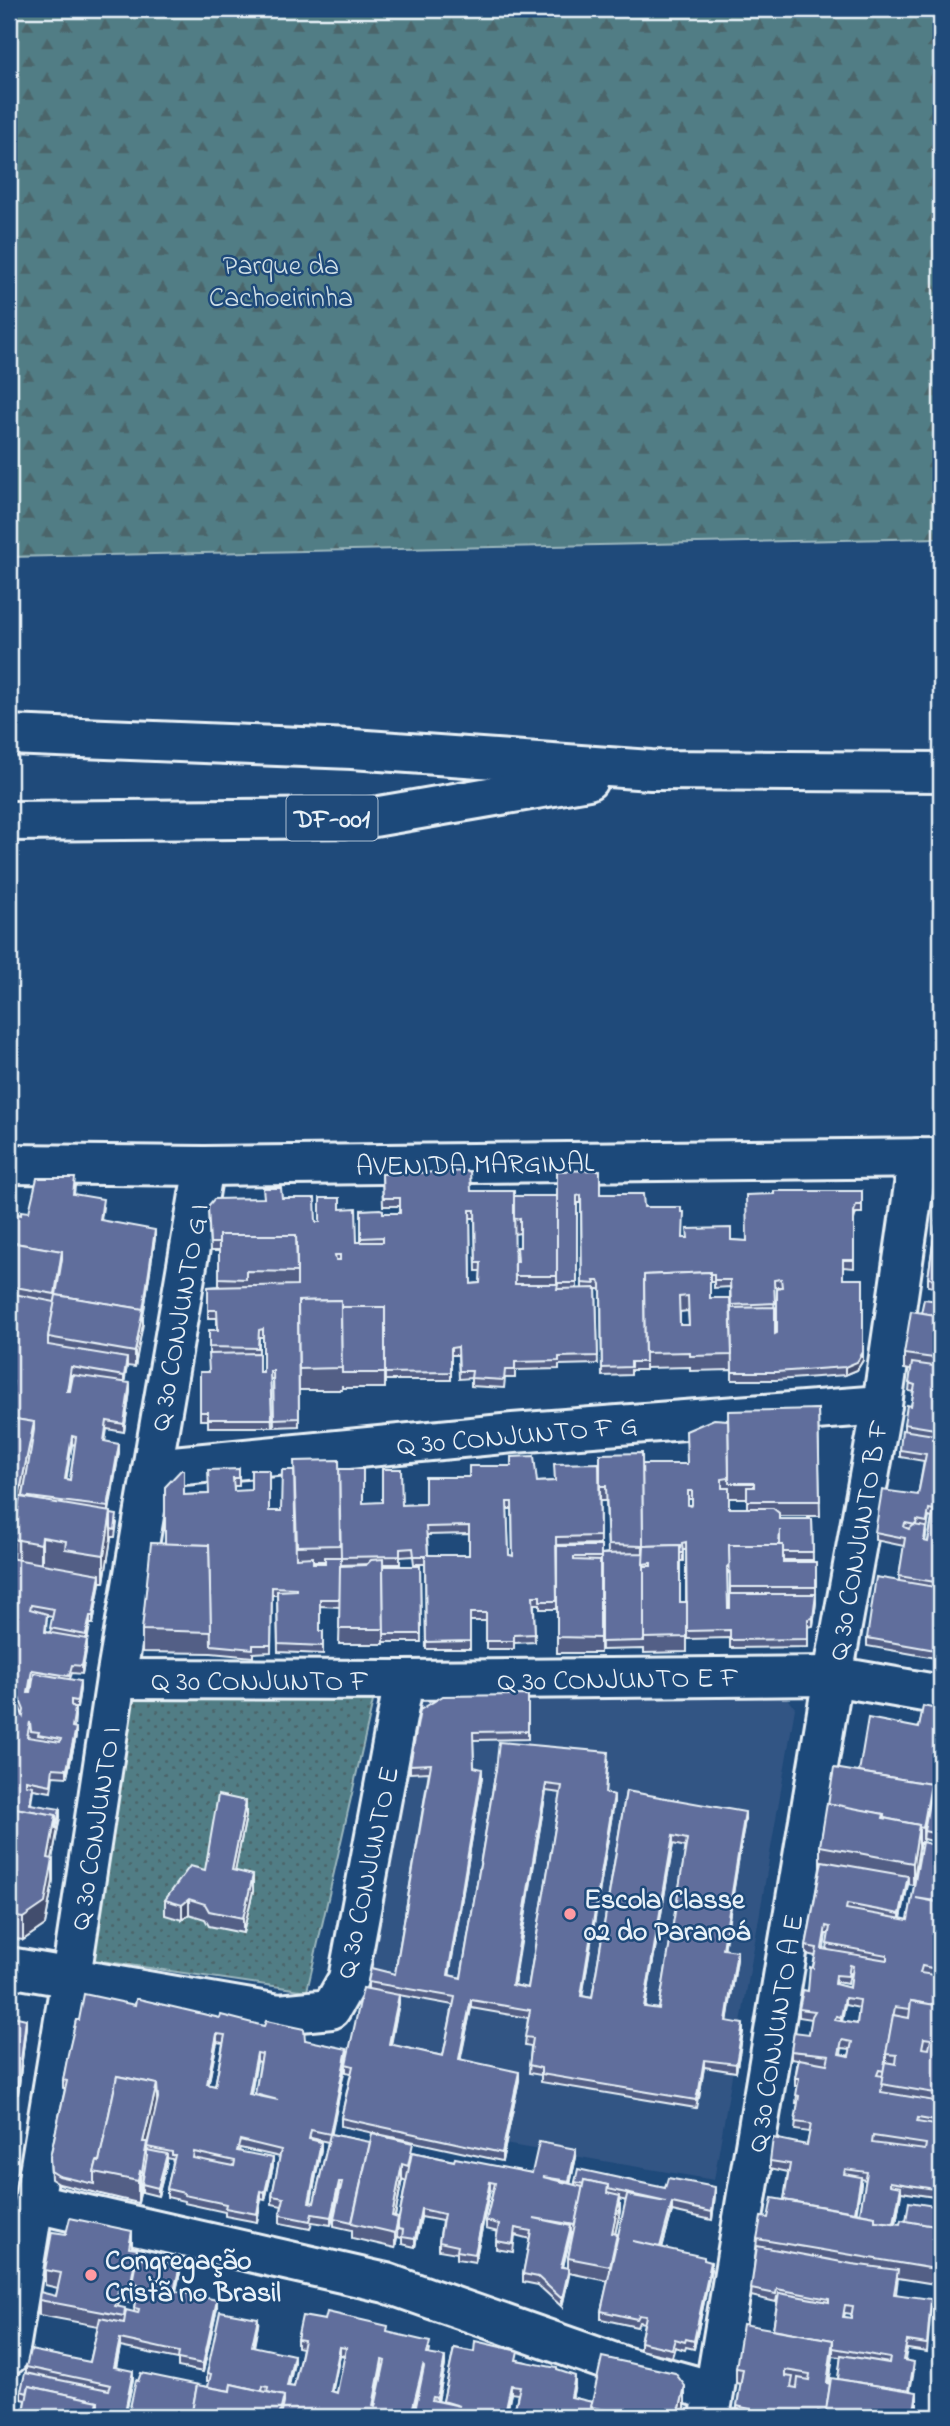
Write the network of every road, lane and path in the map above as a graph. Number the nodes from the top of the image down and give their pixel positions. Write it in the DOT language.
graph roads {
  1 [pos="9,735"];
  2 [pos="651,770"];
  3 [pos="941,772"];
  4 [pos="9,821"];
  5 [pos="930,1158"];
  6 [pos="9,1164"];
  7 [pos="204,1166"];
  8 [pos="882,1405"];
  9 [pos="152,1468"];
  10 [pos="833,1676"];
  11 [pos="116,1679"];
  12 [pos="404,1680"];
  13 [pos="941,1695"];
  14 [pos="9,1967"];
  15 [pos="71,1977"];
  16 [pos="35,2203"];
  17 [pos="9,2355"];
  18 [pos="712,2404"];
  1 -- 2 [label="street, DF-001"];
  2 -- 3 [label="street, DF-001"];
  2 -- 4 [label="street, DF-001"];
  5 -- 7 [label="street, AVENIDA MARGINAL"];
  5 -- 8 [label="street, Q 30 CONJUNTO B F"];
  6 -- 7 [label="street, AVENIDA MARGINAL"];
  7 -- 9 [label="street, Q 30 CONJUNTO G I"];
  8 -- 9 [label="street, Q 30 CONJUNTO F G"];
  8 -- 10 [label="street, Q 30 CONJUNTO B F"];
  9 -- 11 [label="street, Q 30 CONJUNTO G I"];
  10 -- 12 [label="street, Q 30 CONJUNTO E F"];
  10 -- 13 [label="street, Q 30 CONJUNTO E F"];
  10 -- 18 [label="street, Q 30 CONJUNTO A E"];
  11 -- 12 [label="street, Q 30 CONJUNTO F"];
  11 -- 15 [label="street, Q 30 CONJUNTO I"];
  12 -- 15 [label="street, Q 30 CONJUNTO E"];
  14 -- 15 [label="street"];
  15 -- 16 [label="street, Q 30 CONJUNTO I"];
  16 -- 17 [label="street, Q 30 CONJUNTO I"];
  16 -- 18 [label="street"];
}
